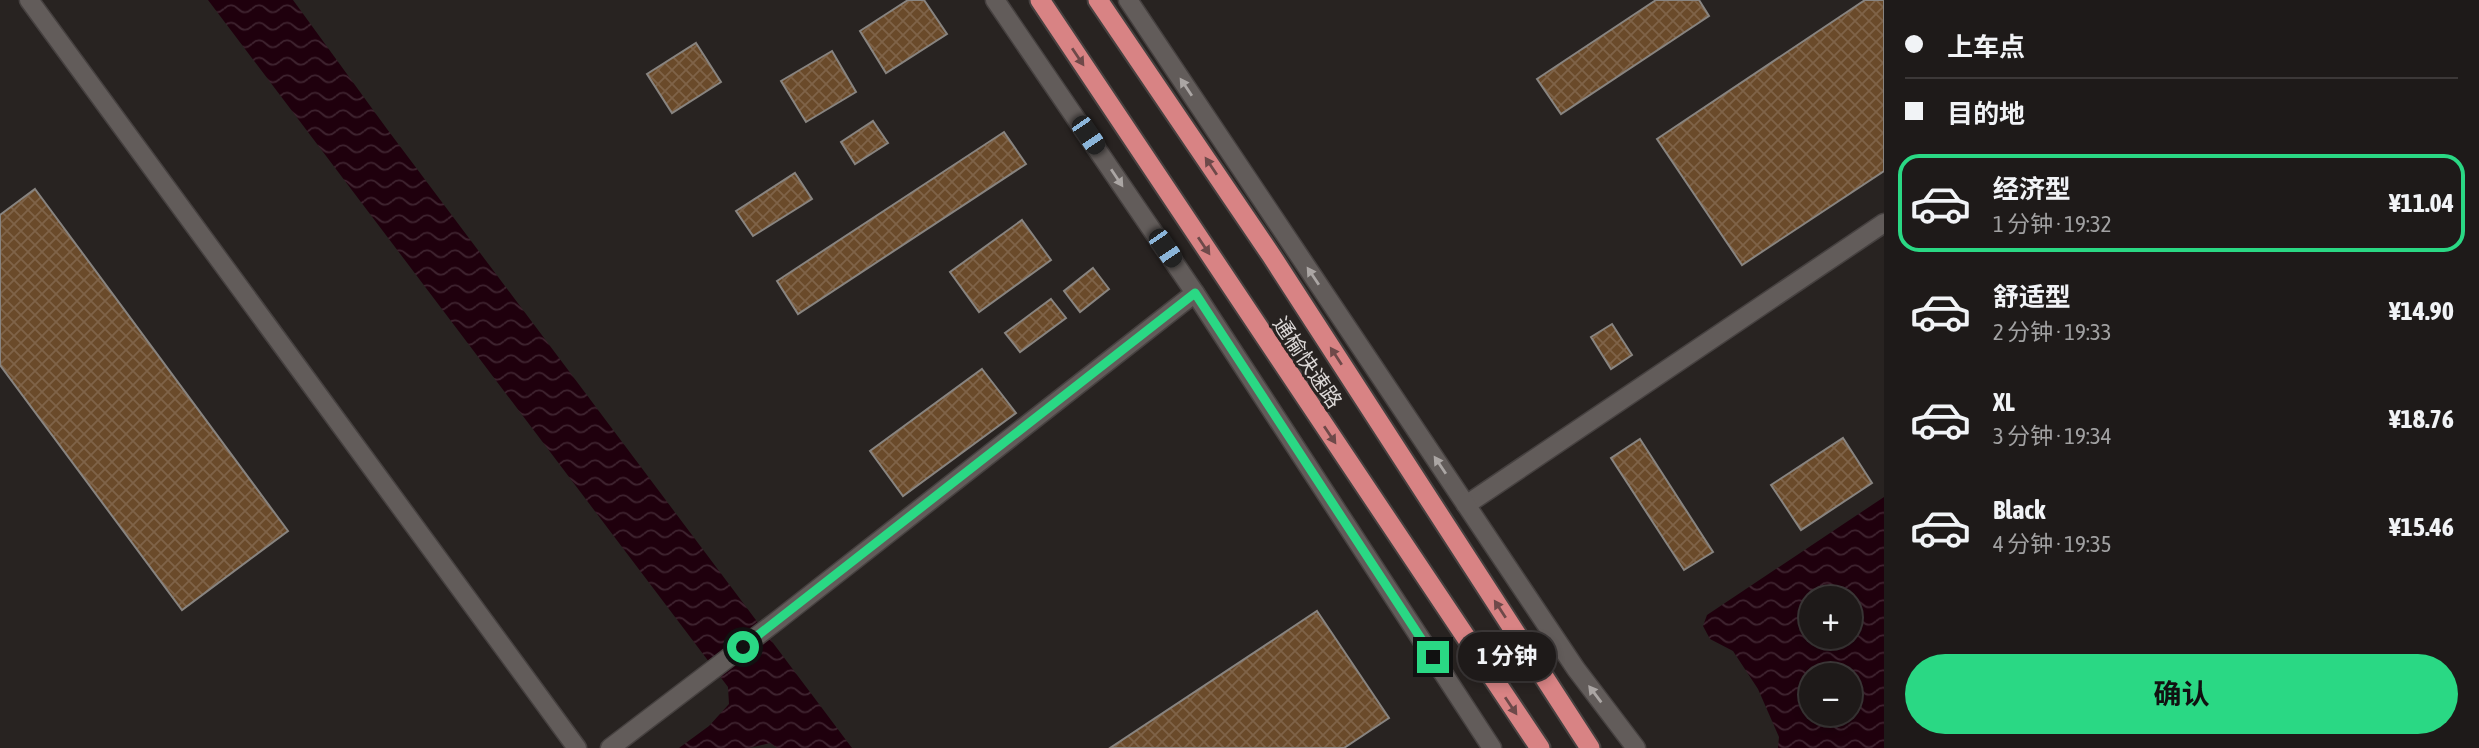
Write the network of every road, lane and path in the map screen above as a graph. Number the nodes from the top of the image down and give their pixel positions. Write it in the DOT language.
graph roads {
  1 [pos="29,0"];
  2 [pos="995,0"];
  3 [pos="1040,0"];
  4 [pos="1098,0"];
  5 [pos="1128,0"];
  6 [pos="1884,223"];
  7 [pos="1195,293"];
  8 [pos="1466,505"];
  9 [pos="577,748"];
  10 [pos="610,748"];
  11 [pos="1492,748"];
  12 [pos="1540,748"];
  13 [pos="1590,748"];
  14 [pos="1636,748"];
  1 -- 9 [label="street"];
  2 -- 7 [label="street, one-way"];
  3 -- 12 [label="highway, 通榆快速路, one-way"];
  13 -- 4 [label="highway, 通榆快速路, one-way"];
  8 -- 5 [label="street, one-way"];
  6 -- 8 [label="street"];
  7 -- 10 [label="street"];
  7 -- 11 [label="street"];
  14 -- 8 [label="street, one-way"];
}
